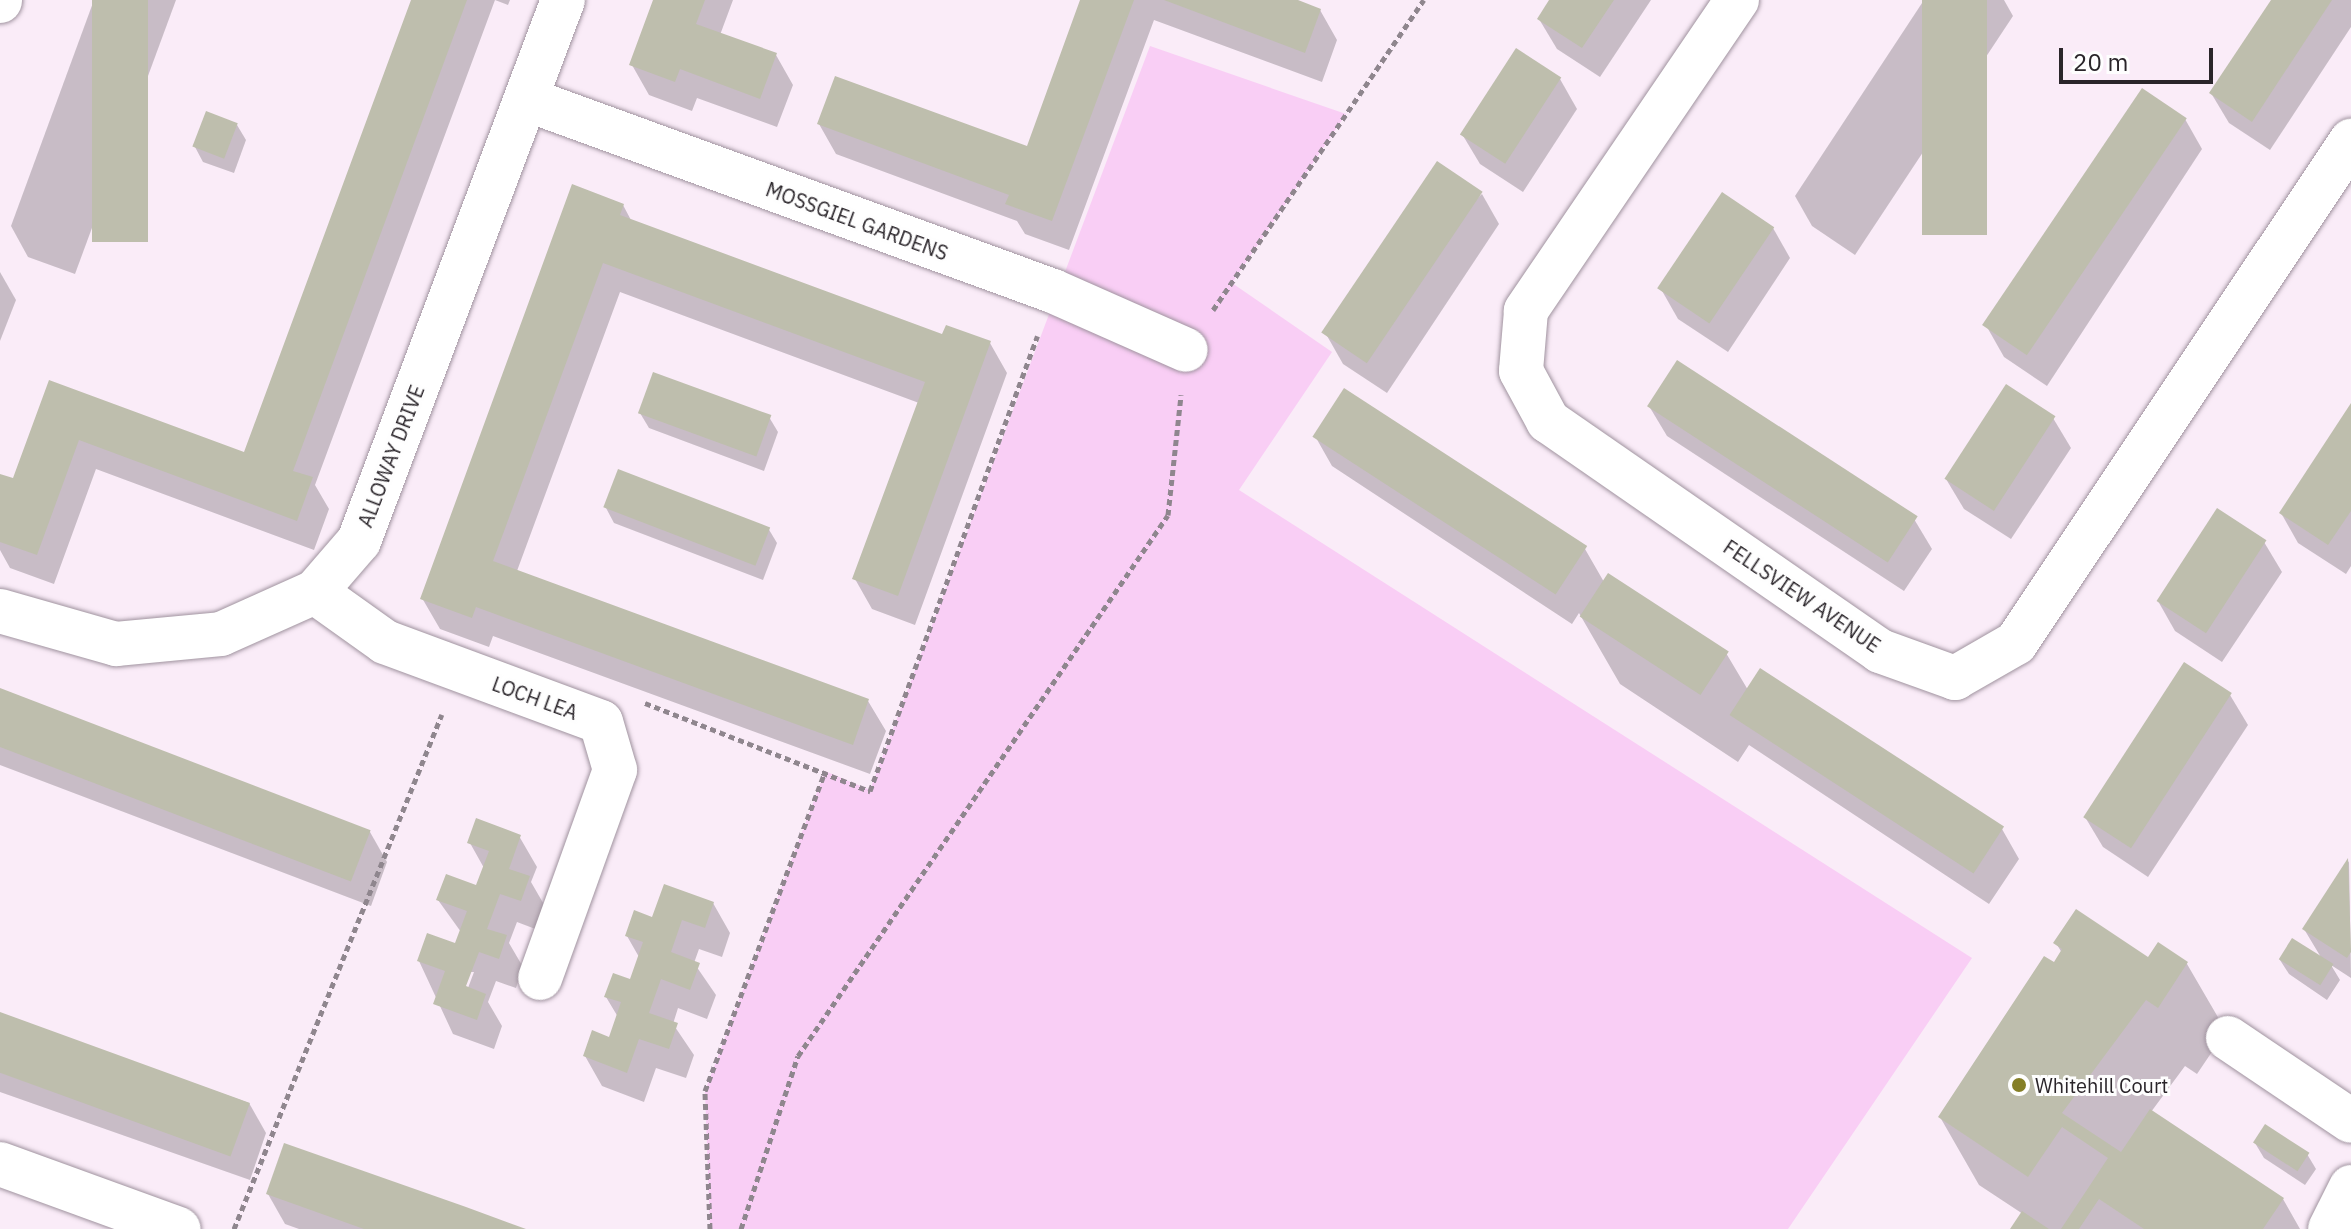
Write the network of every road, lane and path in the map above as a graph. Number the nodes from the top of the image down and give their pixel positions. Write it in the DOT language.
graph roads {
  1 [pos="563,0"];
  2 [pos="1424,0"];
  3 [pos="1737,0"];
  4 [pos="526,99"];
  5 [pos="2351,141"];
  6 [pos="1053,291"];
  7 [pos="1186,350"];
  8 [pos="315,592"];
  9 [pos="0,611"];
  10 [pos="460,670"];
  11 [pos="601,722"];
  12 [pos="825,771"];
  13 [pos="540,978"];
  14 [pos="2228,1038"];
  15 [pos="2351,1121"];
  16 [pos="0,1164"];
  17 [pos="2351,1187"];
  18 [pos="179,1229"];
  19 [pos="234,1229"];
  20 [pos="710,1229"];
  21 [pos="741,1229"];
  22 [pos="2330,1229"];
  1 -- 4 [label="street, ALLOWAY DRIVE"];
  2 -- 7 [label="path"];
  3 -- 5 [label="street, FELLSVIEW AVENUE"];
  4 -- 6 [label="street, MOSSGIEL GARDENS"];
  4 -- 8 [label="street, ALLOWAY DRIVE"];
  6 -- 7 [label="street, MOSSGIEL GARDENS"];
  6 -- 12 [label="path"];
  7 -- 21 [label="path"];
  8 -- 9 [label="street, ALLOWAY DRIVE"];
  8 -- 10 [label="street, LOCH LEA"];
  10 -- 11 [label="street, LOCH LEA"];
  10 -- 19 [label="path"];
  11 -- 12 [label="path"];
  11 -- 13 [label="street, LOCH LEA"];
  12 -- 20 [label="path"];
  14 -- 15 [label="street"];
  16 -- 18 [label="street"];
  17 -- 22 [label="street"];
}
